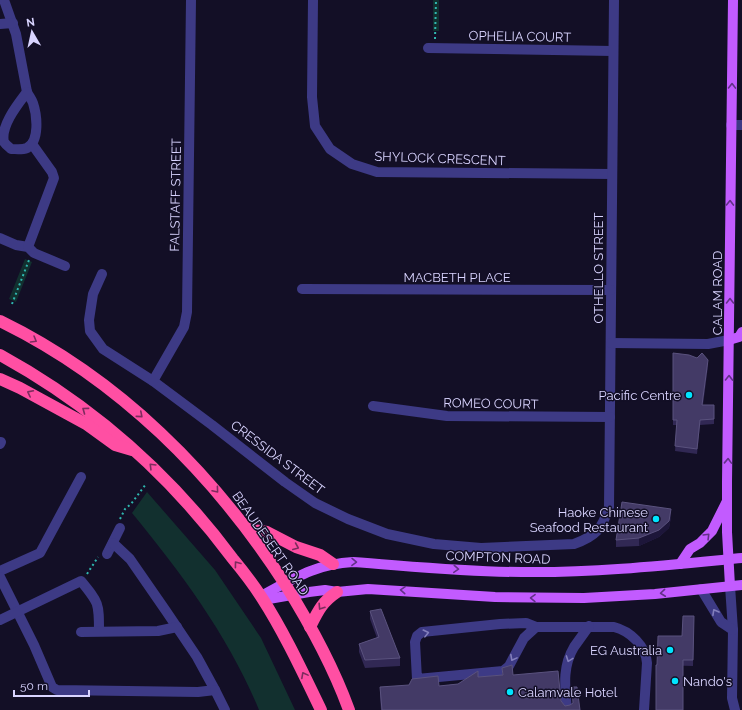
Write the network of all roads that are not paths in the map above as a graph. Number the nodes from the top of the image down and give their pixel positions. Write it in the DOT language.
graph roads {
  1 [pos="4,0"];
  2 [pos="191,0"];
  3 [pos="313,0"];
  4 [pos="614,0"];
  5 [pos="733,0"];
  6 [pos="13,23"];
  7 [pos="0,24"];
  8 [pos="432,48"];
  9 [pos="613,51"];
  10 [pos="27,92"];
  11 [pos="731,125"];
  12 [pos="742,125"];
  13 [pos="2,143"];
  14 [pos="32,144"];
  15 [pos="612,174"];
  16 [pos="0,238"];
  17 [pos="31,250"];
  18 [pos="65,266"];
  19 [pos="102,274"];
  20 [pos="302,289"];
  21 [pos="612,290"];
  22 [pos="0,321"];
  23 [pos="742,332"];
  24 [pos="729,340"];
  25 [pos="611,343"];
  26 [pos="0,355"];
  27 [pos="0,379"];
  28 [pos="153,381"];
  29 [pos="373,406"];
  30 [pos="610,417"];
  31 [pos="137,452"];
  32 [pos="81,477"];
  33 [pos="727,500"];
  34 [pos="120,528"];
  35 [pos="247,529"];
  36 [pos="596,533"];
  37 [pos="112,543"];
  38 [pos="107,554"];
  39 [pos="742,558"];
  40 [pos="728,559"];
  41 [pos="333,564"];
  42 [pos="680,564"];
  43 [pos="0,572"];
  44 [pos="0,577"];
  45 [pos="284,583"];
  46 [pos="742,585"];
  47 [pos="730,586"];
  48 [pos="701,589"];
  49 [pos="337,592"];
  50 [pos="291,594"];
  51 [pos="262,598"];
  52 [pos="17,612"];
  53 [pos="0,620"];
  54 [pos="536,626"];
  55 [pos="589,626"];
  56 [pos="178,627"];
  57 [pos="310,627"];
  58 [pos="733,630"];
  59 [pos="100,631"];
  60 [pos="82,632"];
  61 [pos="215,690"];
  62 [pos="225,710"];
  63 [pos="321,710"];
  64 [pos="349,710"];
  65 [pos="567,710"];
  66 [pos="644,710"];
  67 [pos="735,710"];
  1 -- 6 [label="street"];
  2 -- 28 [label="street, FALSTAFF STREET"];
  3 -- 15 [label="street, SHYLOCK CRESCENT"];
  4 -- 9 [label="street, OTHELLO STREET"];
  11 -- 5 [label="main road, CALAM ROAD, one-way"];
  6 -- 7 [label="street"];
  6 -- 10 [label="street"];
  8 -- 9 [label="street, OPHELIA COURT"];
  9 -- 15 [label="street, OTHELLO STREET"];
  10 -- 13 [label="street"];
  10 -- 14 [label="street"];
  11 -- 12 [label="street"];
  24 -- 11 [label="main road, CALAM ROAD, one-way"];
  13 -- 14 [label="street"];
  14 -- 17 [label="street"];
  15 -- 21 [label="street, OTHELLO STREET"];
  16 -- 17 [label="street"];
  17 -- 18 [label="street"];
  19 -- 28 [label="street, CRESSIDA STREET"];
  20 -- 21 [label="street, MACBETH PLACE"];
  21 -- 25 [label="street, OTHELLO STREET"];
  22 -- 35 [label="highway, BEAUDESERT ROAD, one-way"];
  23 -- 24 [label="main road"];
  24 -- 25 [label="street"];
  33 -- 24 [label="main road, CALAM ROAD, one-way"];
  25 -- 30 [label="street, OTHELLO STREET"];
  31 -- 26 [label="highway, one-way"];
  31 -- 27 [label="highway, one-way"];
  28 -- 36 [label="street, CRESSIDA STREET"];
  29 -- 30 [label="street, ROMEO COURT"];
  30 -- 36 [label="street, OTHELLO STREET"];
  51 -- 31 [label="highway, one-way"];
  32 -- 43 [label="street"];
  33 -- 40 [label="main road, CALAM ROAD"];
  42 -- 33 [label="main road, one-way"];
  34 -- 37 [label="street"];
  35 -- 41 [label="highway, one-way"];
  35 -- 45 [label="highway, BEAUDESERT ROAD"];
  37 -- 38 [label="street"];
  37 -- 56 [label="street"];
  39 -- 40 [label="main road, COMPTON ROAD"];
  40 -- 42 [label="main road, COMPTON ROAD"];
  40 -- 47 [label="main road, CALAM ROAD"];
  41 -- 42 [label="main road, COMPTON ROAD, one-way"];
  41 -- 45 [label="main road, COMPTON ROAD"];
  44 -- 52 [label="street"];
  45 -- 50 [label="highway, BEAUDESERT ROAD"];
  45 -- 51 [label="main road, COMPTON ROAD"];
  46 -- 47 [label="main road"];
  47 -- 48 [label="main road"];
  47 -- 58 [label="street"];
  48 -- 49 [label="main road, one-way"];
  58 -- 48 [label="street, one-way"];
  49 -- 50 [label="main road"];
  49 -- 57 [label="highway, one-way"];
  50 -- 51 [label="main road"];
  50 -- 57 [label="highway, BEAUDESERT ROAD"];
  63 -- 51 [label="highway, one-way"];
  52 -- 53 [label="street"];
  52 -- 59 [label="street"];
  52 -- 61 [label="street"];
  54 -- 54 [label="street, one-way"];
  54 -- 55 [label="street"];
  55 -- 65 [label="street, one-way"];
  55 -- 66 [label="street"];
  56 -- 59 [label="street"];
  56 -- 61 [label="street"];
  57 -- 64 [label="highway, BEAUDESERT ROAD"];
  58 -- 67 [label="street"];
  59 -- 60 [label="street"];
  61 -- 62 [label="street"];
}
